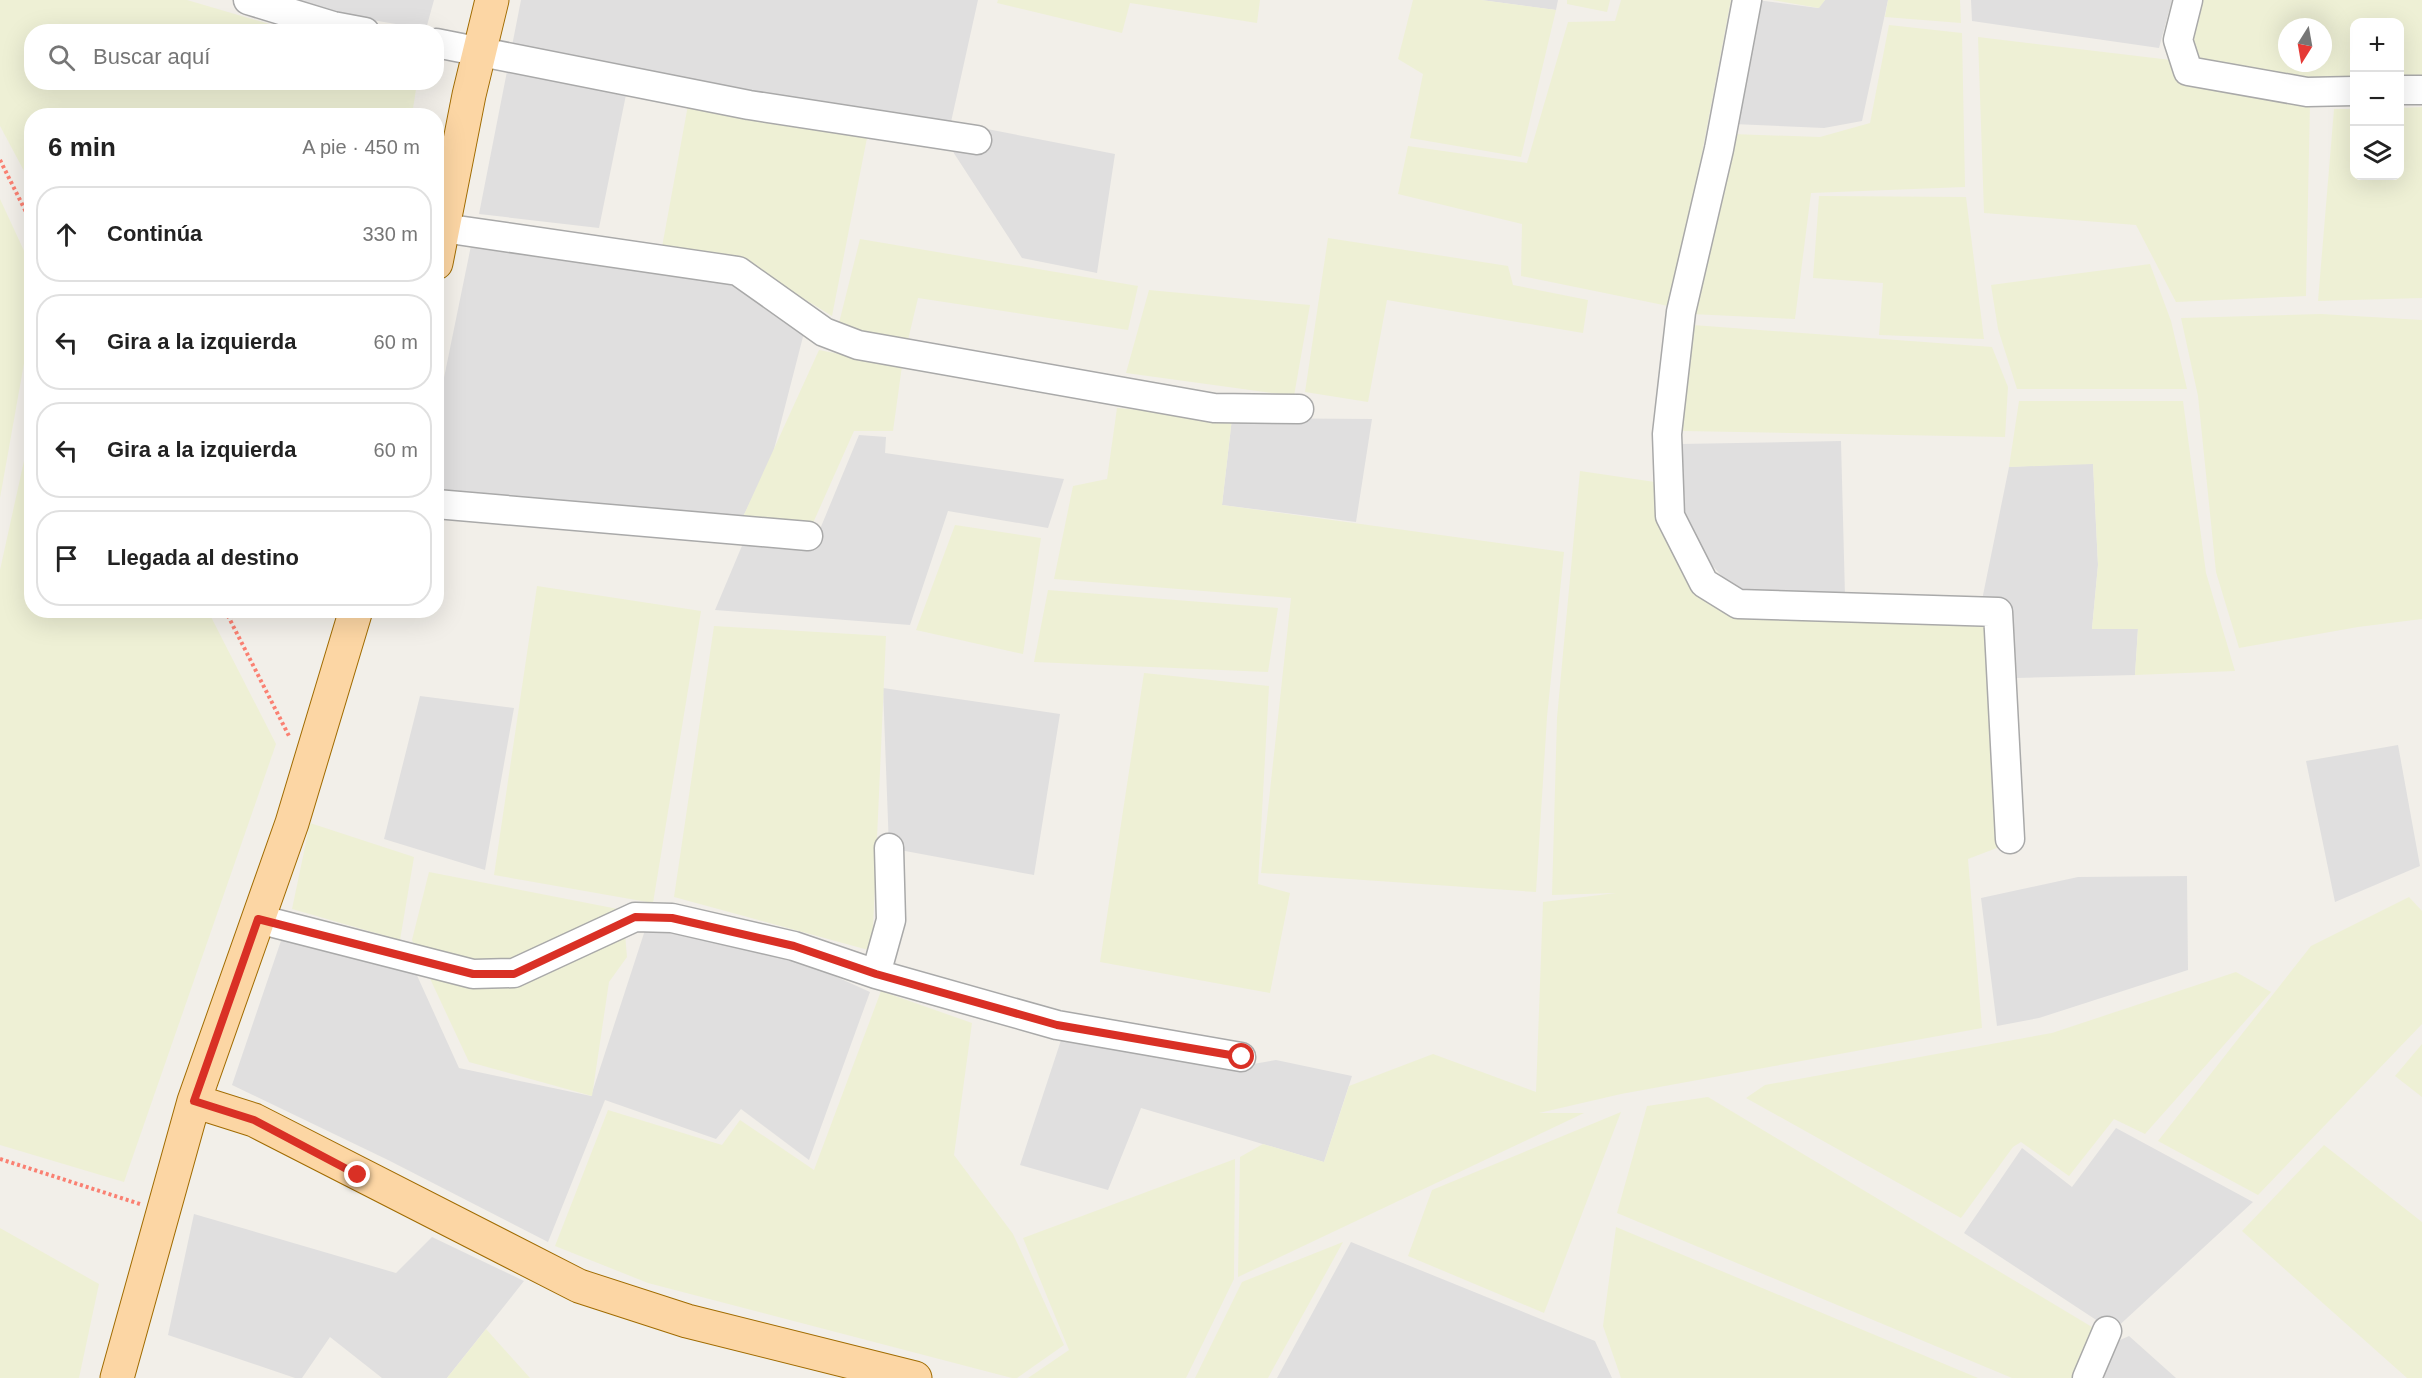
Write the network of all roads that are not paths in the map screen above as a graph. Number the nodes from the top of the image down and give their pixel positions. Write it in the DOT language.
graph roads {
  1 [pos="248,0"];
  2 [pos="492,0"];
  3 [pos="1747,0"];
  4 [pos="2188,0"];
  5 [pos="326,24"];
  6 [pos="444,44"];
  7 [pos="480,50"];
  8 [pos="2404,90"];
  9 [pos="2422,90"];
  10 [pos="2350,91"];
  11 [pos="977,140"];
  12 [pos="444,223"];
  13 [pos="444,228"];
  14 [pos="1299,409"];
  15 [pos="444,505"];
  16 [pos="808,537"];
  17 [pos="354,618"];
  18 [pos="2010,838"];
  19 [pos="889,848"];
  20 [pos="258,919"];
  21 [pos="876,974"];
  22 [pos="1242,1057"];
  23 [pos="194,1101"];
  24 [pos="2106,1331"];
  25 [pos="117,1378"];
  26 [pos="915,1378"];
  27 [pos="2087,1378"];
  1 -- 5 [label="street"];
  2 -- 7 [label="main road"];
  3 -- 18 [label="street"];
  4 -- 10 [label="street"];
  6 -- 7 [label="street"];
  7 -- 11 [label="street"];
  7 -- 12 [label="main road"];
  8 -- 9 [label="street"];
  13 -- 14 [label="street"];
  15 -- 16 [label="street"];
  17 -- 20 [label="main road"];
  19 -- 21 [label="street"];
  20 -- 21 [label="street"];
  20 -- 23 [label="main road"];
  21 -- 22 [label="street"];
  23 -- 25 [label="main road"];
  23 -- 26 [label="main road"];
  24 -- 27 [label="street"];
}
